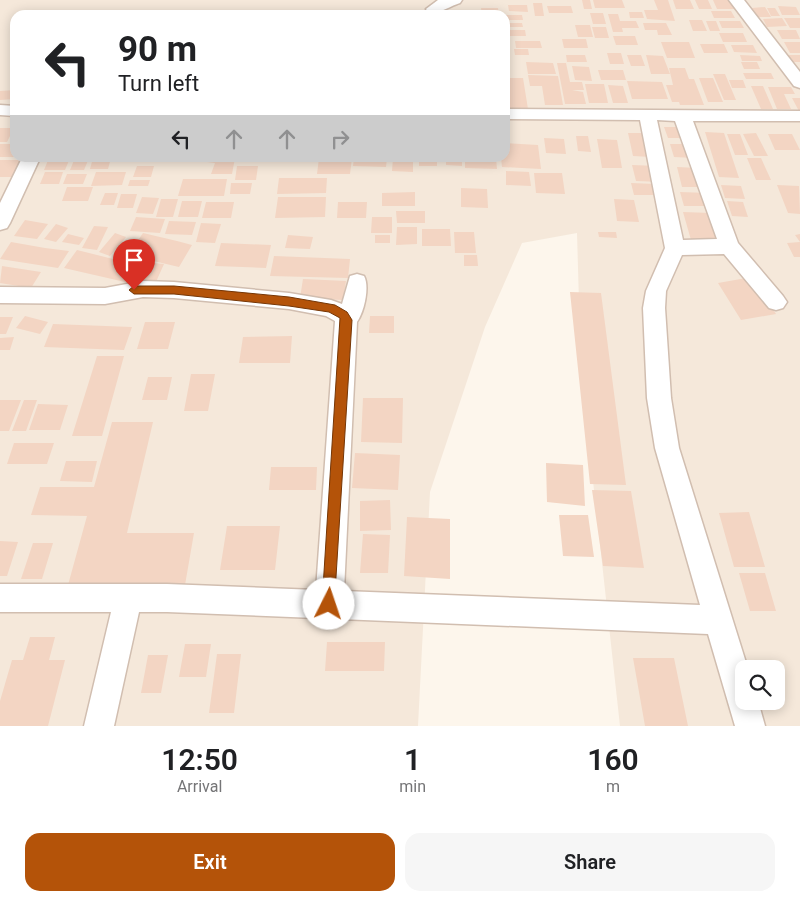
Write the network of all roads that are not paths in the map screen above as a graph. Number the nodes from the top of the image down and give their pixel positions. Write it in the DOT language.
graph roads {
  1 [pos="455,0"];
  2 [pos="736,0"];
  3 [pos="433,9"];
  4 [pos="800,83"];
  5 [pos="510,114"];
  6 [pos="647,115"];
  7 [pos="682,116"];
  8 [pos="800,116"];
  9 [pos="29,162"];
  10 [pos="0,223"];
  11 [pos="729,246"];
  12 [pos="675,248"];
  13 [pos="357,282"];
  14 [pos="0,295"];
  15 [pos="776,302"];
  16 [pos="346,320"];
  17 [pos="0,598"];
  18 [pos="128,598"];
  19 [pos="329,604"];
  20 [pos="717,620"];
  21 [pos="99,726"];
  22 [pos="750,726"];
  1 -- 3 [label="street"];
  2 -- 4 [label="street"];
  5 -- 6 [label="street"];
  6 -- 7 [label="street"];
  6 -- 12 [label="street"];
  7 -- 8 [label="street"];
  7 -- 11 [label="street"];
  9 -- 10 [label="street"];
  11 -- 12 [label="street"];
  11 -- 15 [label="street"];
  12 -- 20 [label="street"];
  13 -- 16 [label="street"];
  14 -- 16 [label="street"];
  16 -- 19 [label="street"];
  17 -- 18 [label="street"];
  18 -- 19 [label="street"];
  18 -- 21 [label="street"];
  19 -- 20 [label="street"];
  20 -- 22 [label="street"];
}
